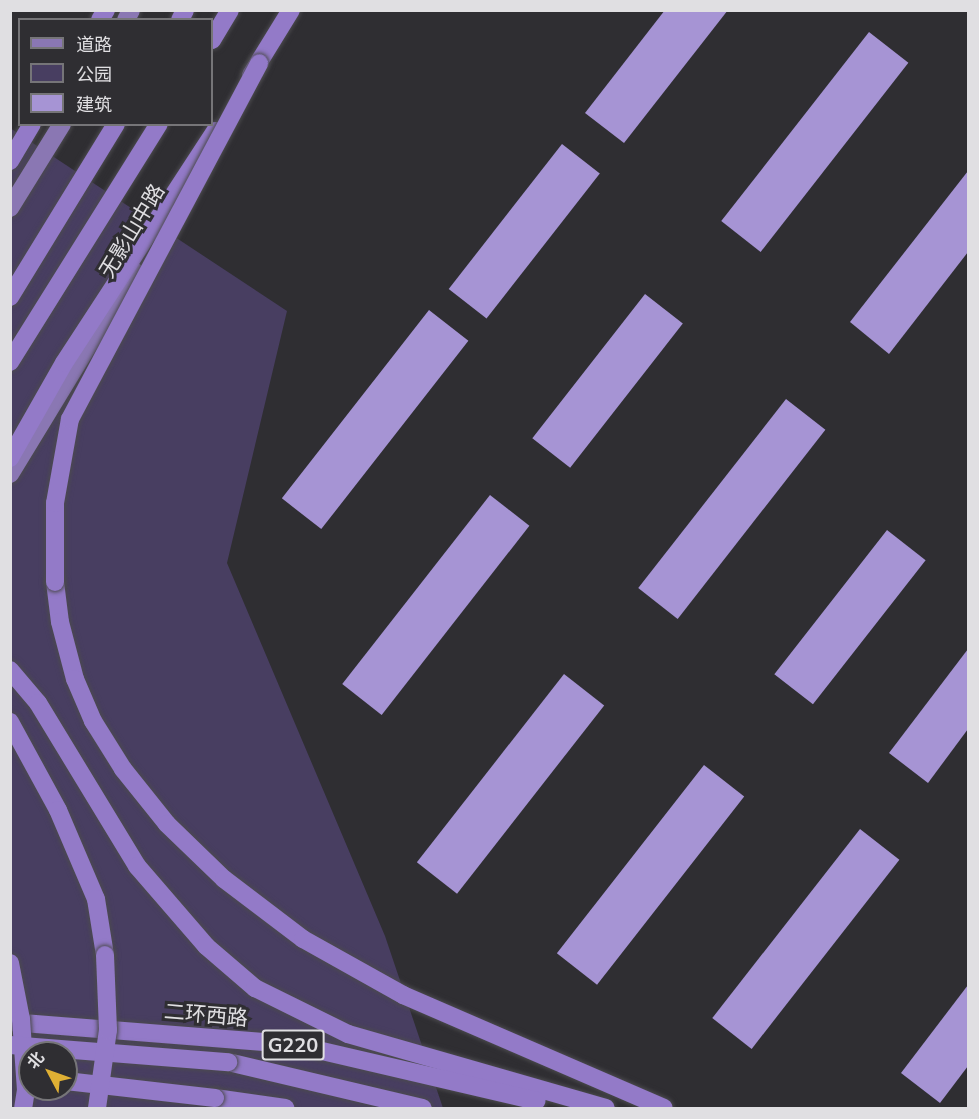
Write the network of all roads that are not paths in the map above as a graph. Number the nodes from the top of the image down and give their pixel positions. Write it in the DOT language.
graph roads {
  1 [pos="230,10"];
  2 [pos="292,10"];
  3 [pos="213,38"];
  4 [pos="259,63"];
  5 [pos="31,126"];
  6 [pos="61,126"];
  7 [pos="115,126"];
  8 [pos="158,126"];
  9 [pos="10,161"];
  10 [pos="10,208"];
  11 [pos="10,297"];
  12 [pos="10,362"];
  13 [pos="10,458"];
  14 [pos="10,474"];
  15 [pos="10,670"];
  16 [pos="10,722"];
  17 [pos="10,963"];
  18 [pos="10,1022"];
  19 [pos="10,1045"];
  20 [pos="78,1082"];
  21 [pos="23,1108"];
  22 [pos="97,1108"];
  23 [pos="285,1108"];
  24 [pos="423,1108"];
  25 [pos="570,1108"];
  26 [pos="606,1108"];
  27 [pos="664,1108"];
  1 -- 3 [label="highway"];
  2 -- 4 [label="highway"];
  2 -- 14 [label="main road, 无影山中路"];
  4 -- 13 [label="highway, bridge"];
  4 -- 27 [label="highway, bridge"];
  5 -- 9 [label="highway"];
  6 -- 10 [label="main road"];
  7 -- 11 [label="highway"];
  8 -- 12 [label="highway"];
  15 -- 26 [label="highway"];
  16 -- 22 [label="highway, bridge"];
  17 -- 21 [label="highway, bridge"];
  18 -- 25 [label="highway, 二环西路 / G220"];
  19 -- 24 [label="highway, bridge"];
  20 -- 23 [label="highway, bridge"];
}
